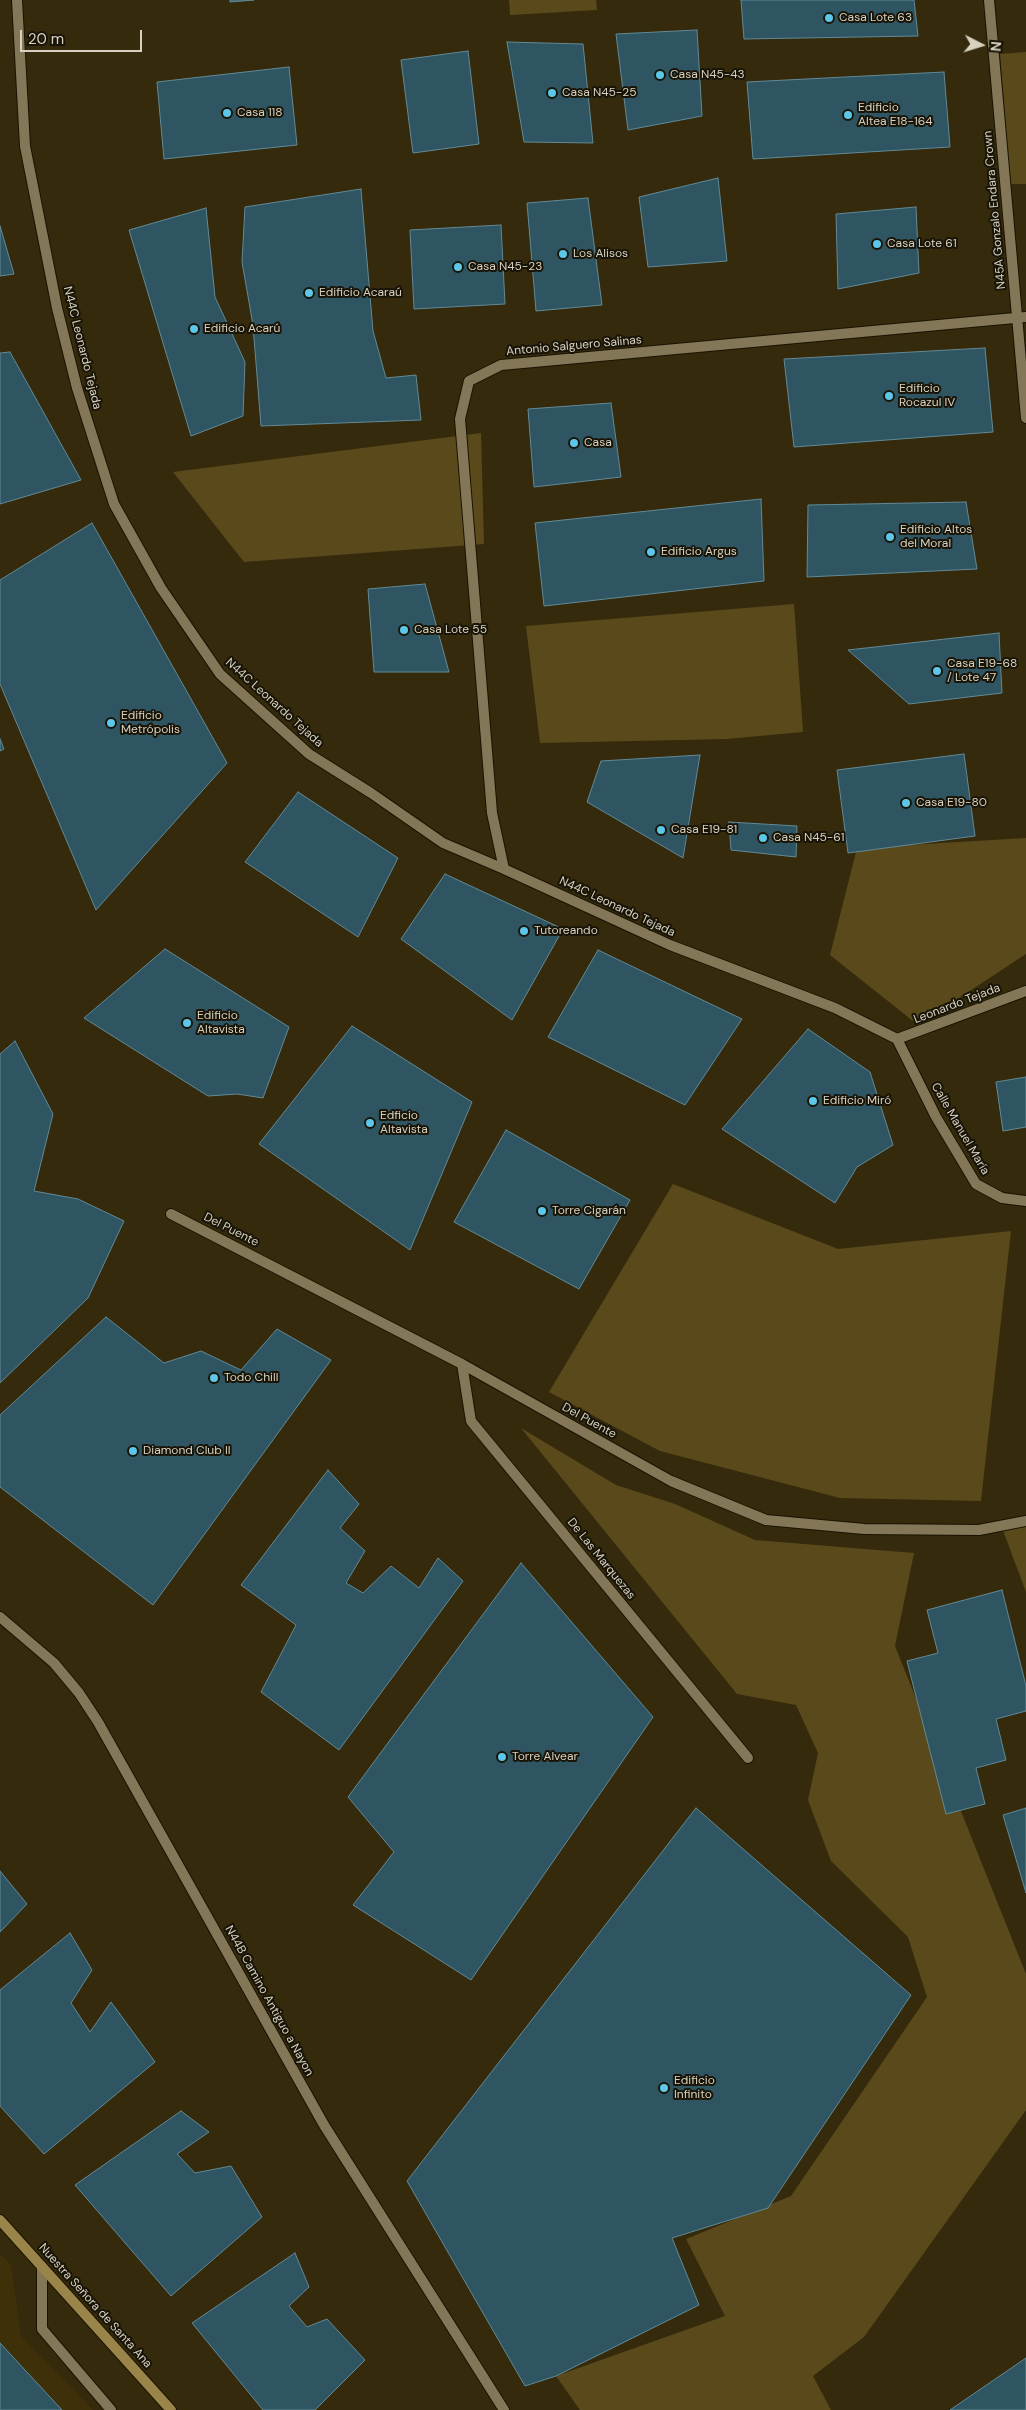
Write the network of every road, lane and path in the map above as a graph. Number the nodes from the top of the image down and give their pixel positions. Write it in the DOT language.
graph roads {
  1 [pos="17,0"];
  2 [pos="989,0"];
  3 [pos="1022,317"];
  4 [pos="1026,418"];
  5 [pos="504,869"];
  6 [pos="1026,991"];
  7 [pos="898,1039"];
  8 [pos="1026,1201"];
  9 [pos="172,1214"];
  10 [pos="462,1364"];
  11 [pos="1026,1521"];
  12 [pos="0,1617"];
  13 [pos="748,1758"];
  14 [pos="0,2220"];
  15 [pos="42,2267"];
  16 [pos="111,2410"];
  17 [pos="171,2410"];
  18 [pos="504,2410"];
  1 -- 5 [label="street, N44C Leonardo Tejada"];
  2 -- 3 [label="street, N45A Gonzalo Endara Crown"];
  3 -- 4 [label="street, N45A Gonzalo Endara Crown"];
  3 -- 5 [label="street, Antonio Salguero Salinas"];
  5 -- 7 [label="street, N44C Leonardo Tejada"];
  6 -- 7 [label="street, Leonardo Tejada"];
  7 -- 8 [label="street, Calle Manuel María"];
  9 -- 10 [label="street, Del Puente"];
  10 -- 11 [label="street, Del Puente"];
  10 -- 13 [label="street, De Las Marquezas"];
  12 -- 18 [label="street, N44B Camino Antiguo a Nayon"];
  14 -- 15 [label="street, Nuestra Señora de Santa Ana"];
  15 -- 16 [label="street"];
  15 -- 17 [label="street, Nuestra Señora de Santa Ana"];
}
